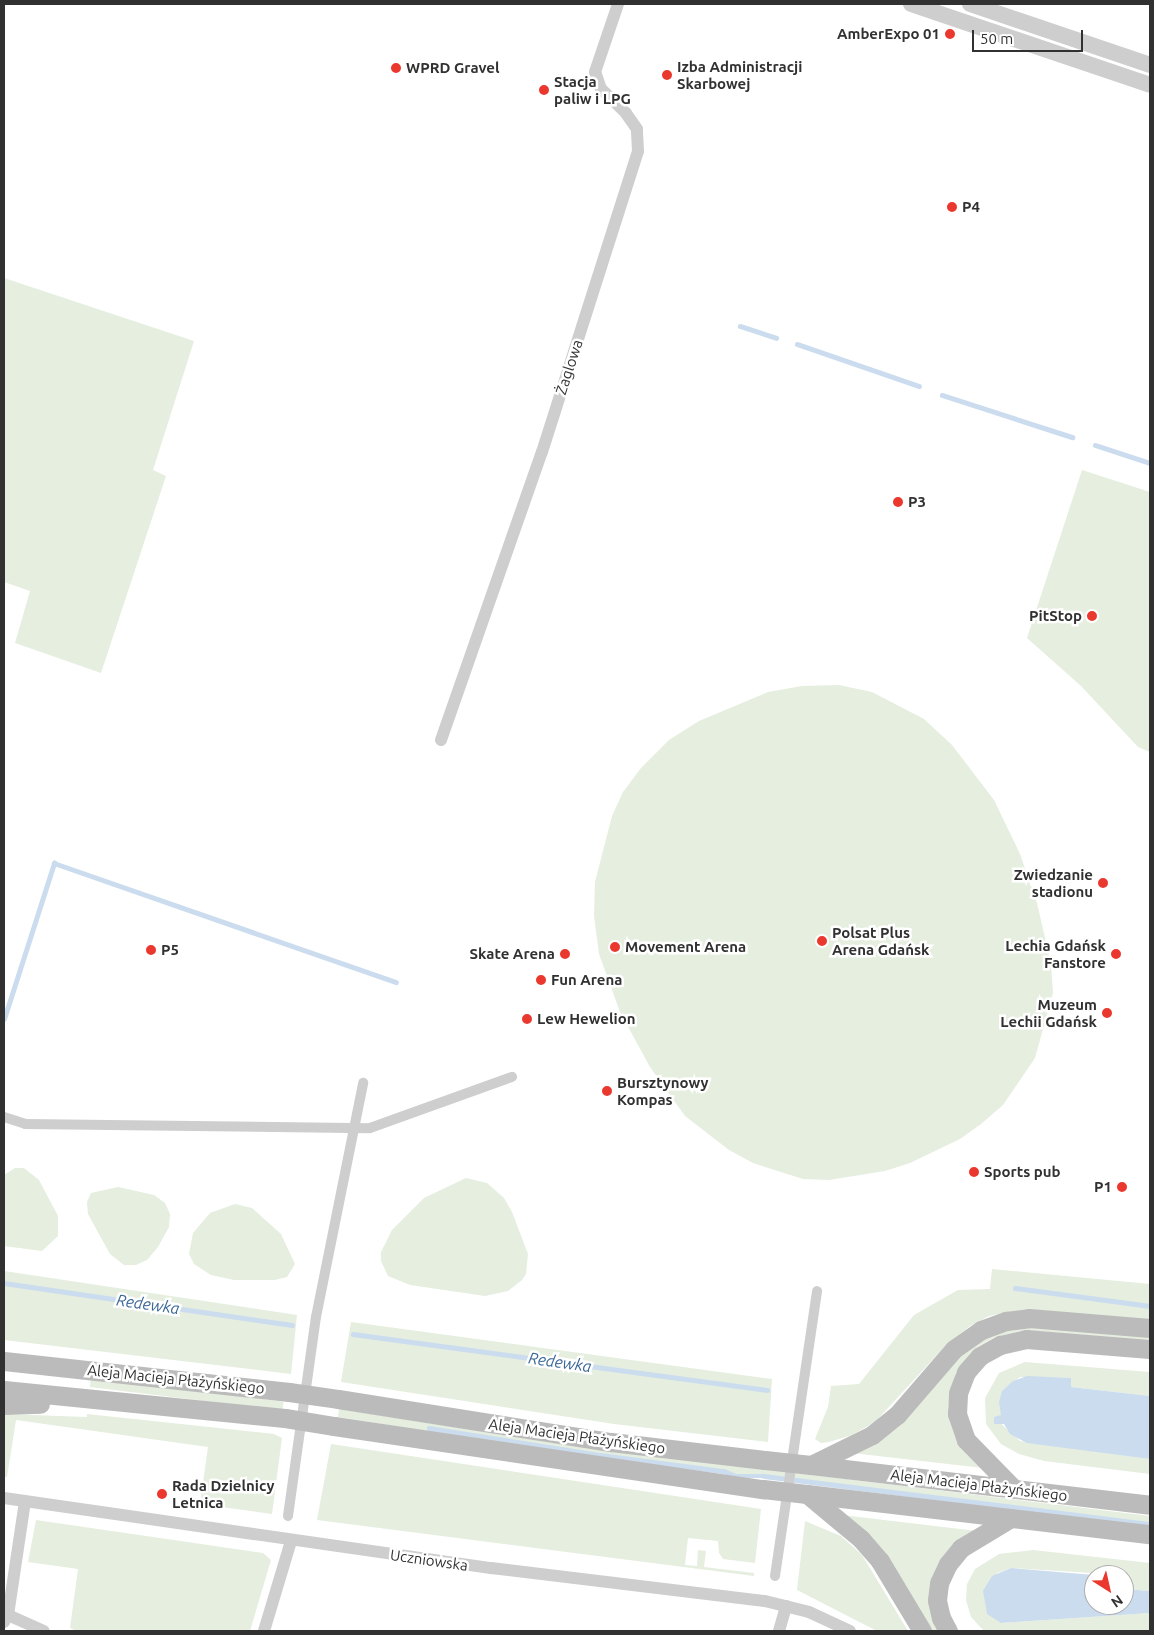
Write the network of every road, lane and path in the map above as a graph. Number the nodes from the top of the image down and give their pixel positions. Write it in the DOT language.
graph roads {
  1 [pos="618,4"];
  2 [pos="911,4"];
  3 [pos="970,4"];
  4 [pos="1150,65"];
  5 [pos="1150,85"];
  6 [pos="441,740"];
  7 [pos="512,1077"];
  8 [pos="363,1082"];
  9 [pos="4,1117"];
  10 [pos="355,1127"];
  11 [pos="817,1291"];
  12 [pos="1150,1328"];
  13 [pos="1150,1349"];
  14 [pos="4,1360"];
  15 [pos="4,1390"];
  16 [pos="122,1400"];
  17 [pos="4,1405"];
  18 [pos="811,1465"];
  19 [pos="1014,1489"];
  20 [pos="808,1494"];
  21 [pos="4,1498"];
  22 [pos="25,1501"];
  23 [pos="1150,1505"];
  24 [pos="288,1516"];
  25 [pos="1011,1518"];
  26 [pos="1150,1534"];
  27 [pos="290,1541"];
  28 [pos="774,1576"];
  29 [pos="786,1606"];
  30 [pos="6,1618"];
  31 [pos="44,1631"];
  32 [pos="264,1631"];
  33 [pos="779,1631"];
  34 [pos="850,1631"];
  35 [pos="922,1631"];
  36 [pos="948,1631"];
  1 -- 6 [label="street, Żaglowa"];
  2 -- 5 [label="street"];
  3 -- 4 [label="street"];
  7 -- 10 [label="street"];
  8 -- 10 [label="street"];
  9 -- 10 [label="street"];
  10 -- 24 [label="street"];
  11 -- 28 [label="street"];
  12 -- 18 [label="main road"];
  13 -- 19 [label="main road"];
  14 -- 18 [label="main road, Aleja Macieja Płażyńskiego, bridge"];
  15 -- 16 [label="main road, Aleja Macieja Płażyńskiego"];
  16 -- 17 [label="main road"];
  16 -- 20 [label="main road, Aleja Macieja Płażyńskiego, bridge"];
  18 -- 19 [label="main road, Aleja Macieja Płażyńskiego"];
  19 -- 23 [label="main road, Aleja Macieja Płażyńskiego"];
  20 -- 25 [label="main road, Aleja Macieja Płażyńskiego"];
  20 -- 35 [label="main road"];
  21 -- 22 [label="street, Uczniowska"];
  22 -- 27 [label="street, Uczniowska"];
  22 -- 30 [label="street"];
  25 -- 26 [label="main road, Aleja Macieja Płażyńskiego"];
  25 -- 36 [label="main road"];
  27 -- 29 [label="street, Uczniowska"];
  27 -- 32 [label="street"];
  29 -- 33 [label="street"];
  29 -- 34 [label="street, Uczniowska"];
  30 -- 31 [label="street"];
}
